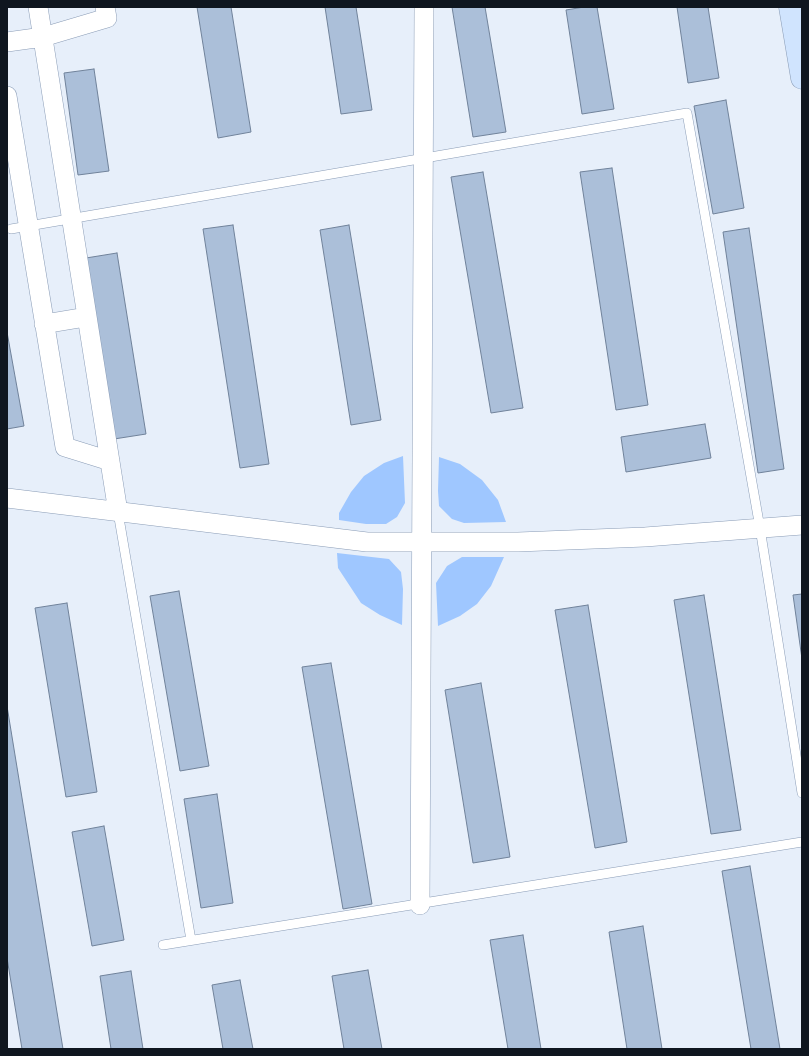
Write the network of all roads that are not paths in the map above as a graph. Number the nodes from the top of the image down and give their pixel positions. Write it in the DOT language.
graph roads {
  1 [pos="38,7"];
  2 [pos="105,7"];
  3 [pos="424,7"];
  4 [pos="790,7"];
  5 [pos="43,37"];
  6 [pos="7,42"];
  7 [pos="802,78"];
  8 [pos="7,96"];
  9 [pos="424,158"];
  10 [pos="70,219"];
  11 [pos="20,228"];
  12 [pos="86,317"];
  13 [pos="44,324"];
  14 [pos="110,461"];
  15 [pos="7,498"];
  16 [pos="118,512"];
  17 [pos="802,525"];
  18 [pos="760,528"];
  19 [pos="422,542"];
  20 [pos="802,793"];
  21 [pos="802,842"];
  22 [pos="420,905"];
  23 [pos="191,940"];
  24 [pos="163,945"];
  1 -- 5 [label="street"];
  2 -- 5 [label="street"];
  3 -- 9 [label="street"];
  4 -- 7 [label="street"];
  5 -- 6 [label="street"];
  5 -- 10 [label="street"];
  8 -- 11 [label="street"];
  9 -- 10 [label="lane"];
  9 -- 18 [label="lane"];
  9 -- 19 [label="street"];
  10 -- 11 [label="lane"];
  10 -- 12 [label="street"];
  11 -- 13 [label="street"];
  12 -- 13 [label="street"];
  12 -- 14 [label="street"];
  13 -- 14 [label="street"];
  14 -- 16 [label="street"];
  15 -- 16 [label="street"];
  16 -- 19 [label="street"];
  16 -- 23 [label="lane"];
  17 -- 18 [label="street"];
  18 -- 19 [label="street"];
  18 -- 20 [label="lane"];
  19 -- 22 [label="street"];
  21 -- 22 [label="lane"];
  22 -- 23 [label="lane"];
  23 -- 24 [label="lane"];
}
